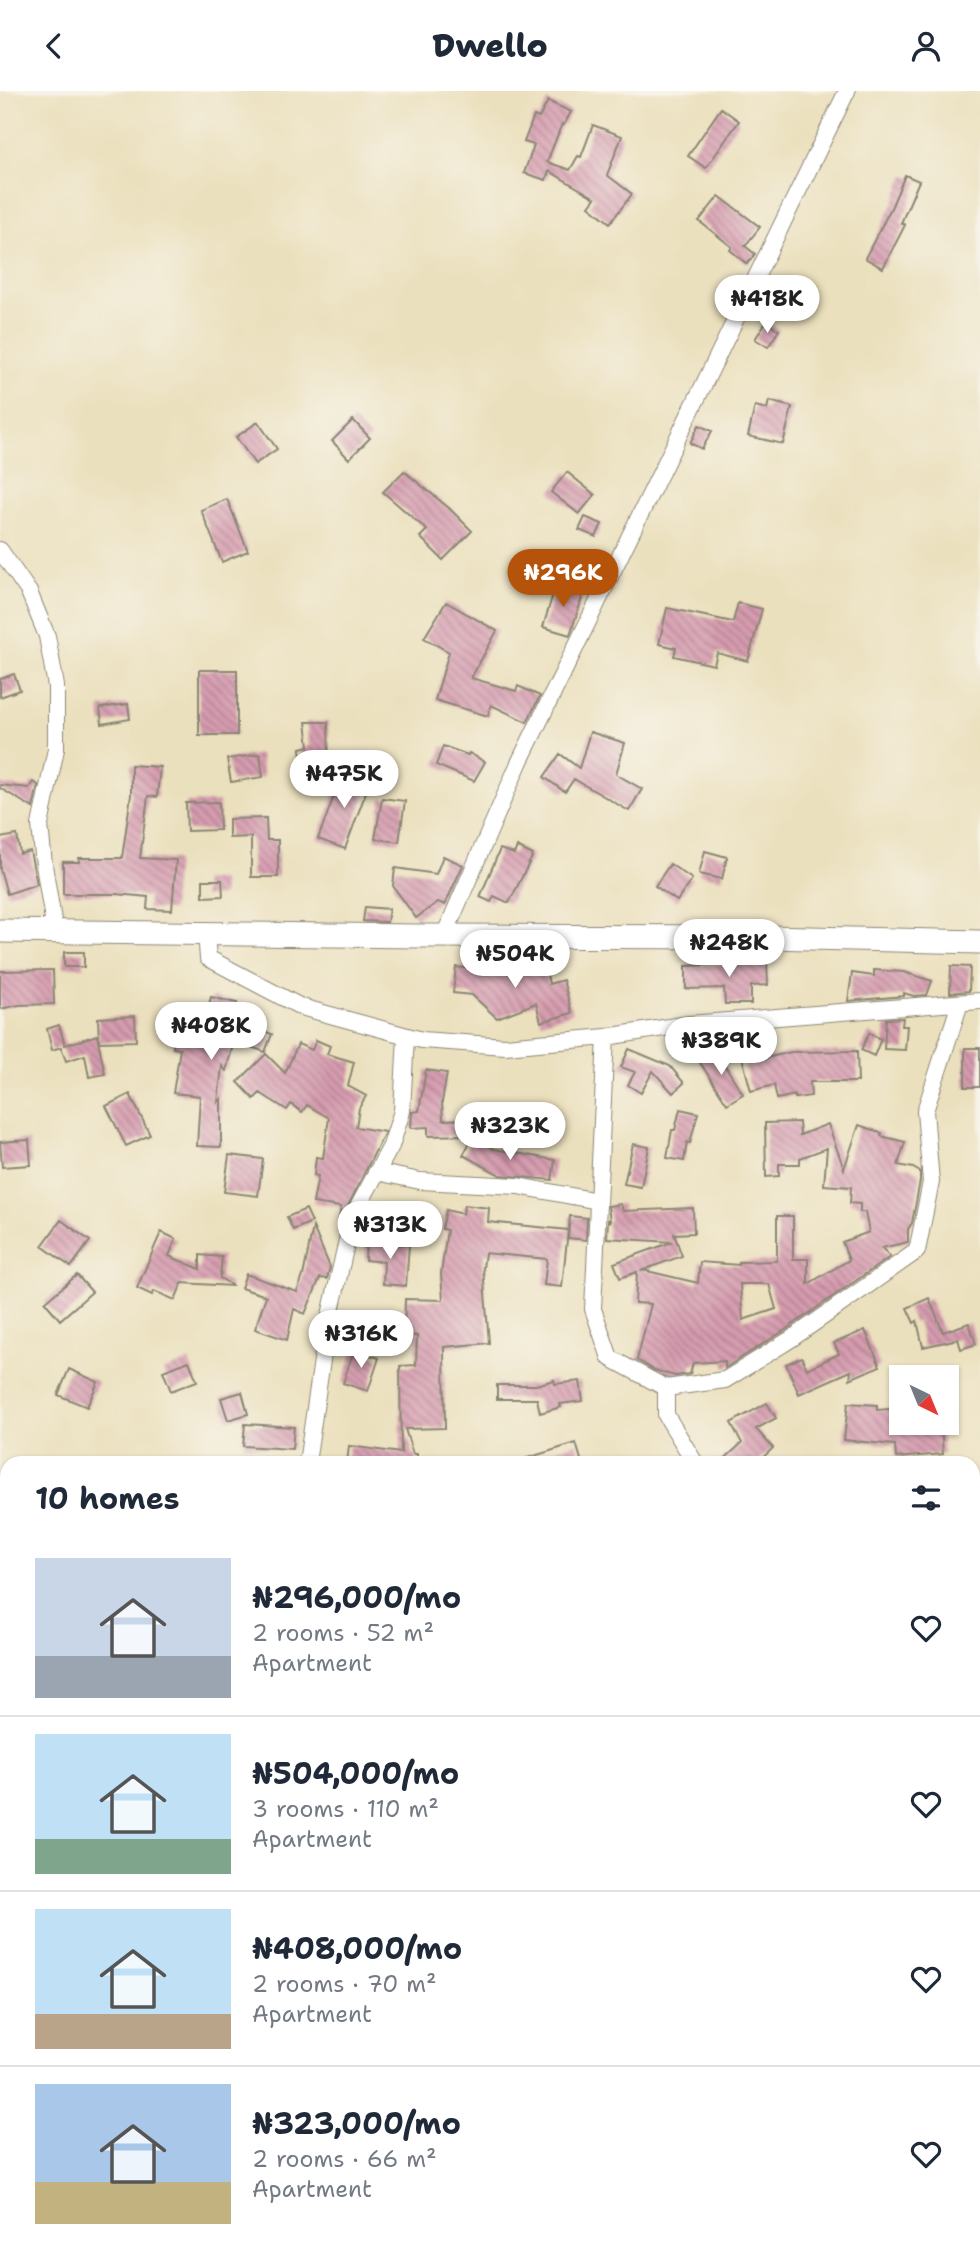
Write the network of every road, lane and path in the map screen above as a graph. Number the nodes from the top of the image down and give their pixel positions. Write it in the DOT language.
graph roads {
  1 [pos="847,91"];
  2 [pos="0,550"];
  3 [pos="0,931"];
  4 [pos="55,932"];
  5 [pos="206,934"];
  6 [pos="444,936"];
  7 [pos="980,942"];
  8 [pos="980,1001"];
  9 [pos="960,1003"];
  10 [pos="406,1036"];
  11 [pos="606,1037"];
  12 [pos="376,1172"];
  13 [pos="598,1201"];
  14 [pos="666,1388"];
  15 [pos="308,1456"];
  16 [pos="691,1456"];
  1 -- 6 [label="street"];
  2 -- 4 [label="street"];
  3 -- 4 [label="street"];
  4 -- 5 [label="street"];
  5 -- 6 [label="street"];
  5 -- 10 [label="street"];
  6 -- 7 [label="street"];
  8 -- 9 [label="street"];
  9 -- 11 [label="street"];
  9 -- 14 [label="street"];
  10 -- 11 [label="street"];
  10 -- 12 [label="street"];
  11 -- 13 [label="street"];
  12 -- 13 [label="street"];
  12 -- 15 [label="street"];
  13 -- 14 [label="street"];
  14 -- 16 [label="street"];
}
